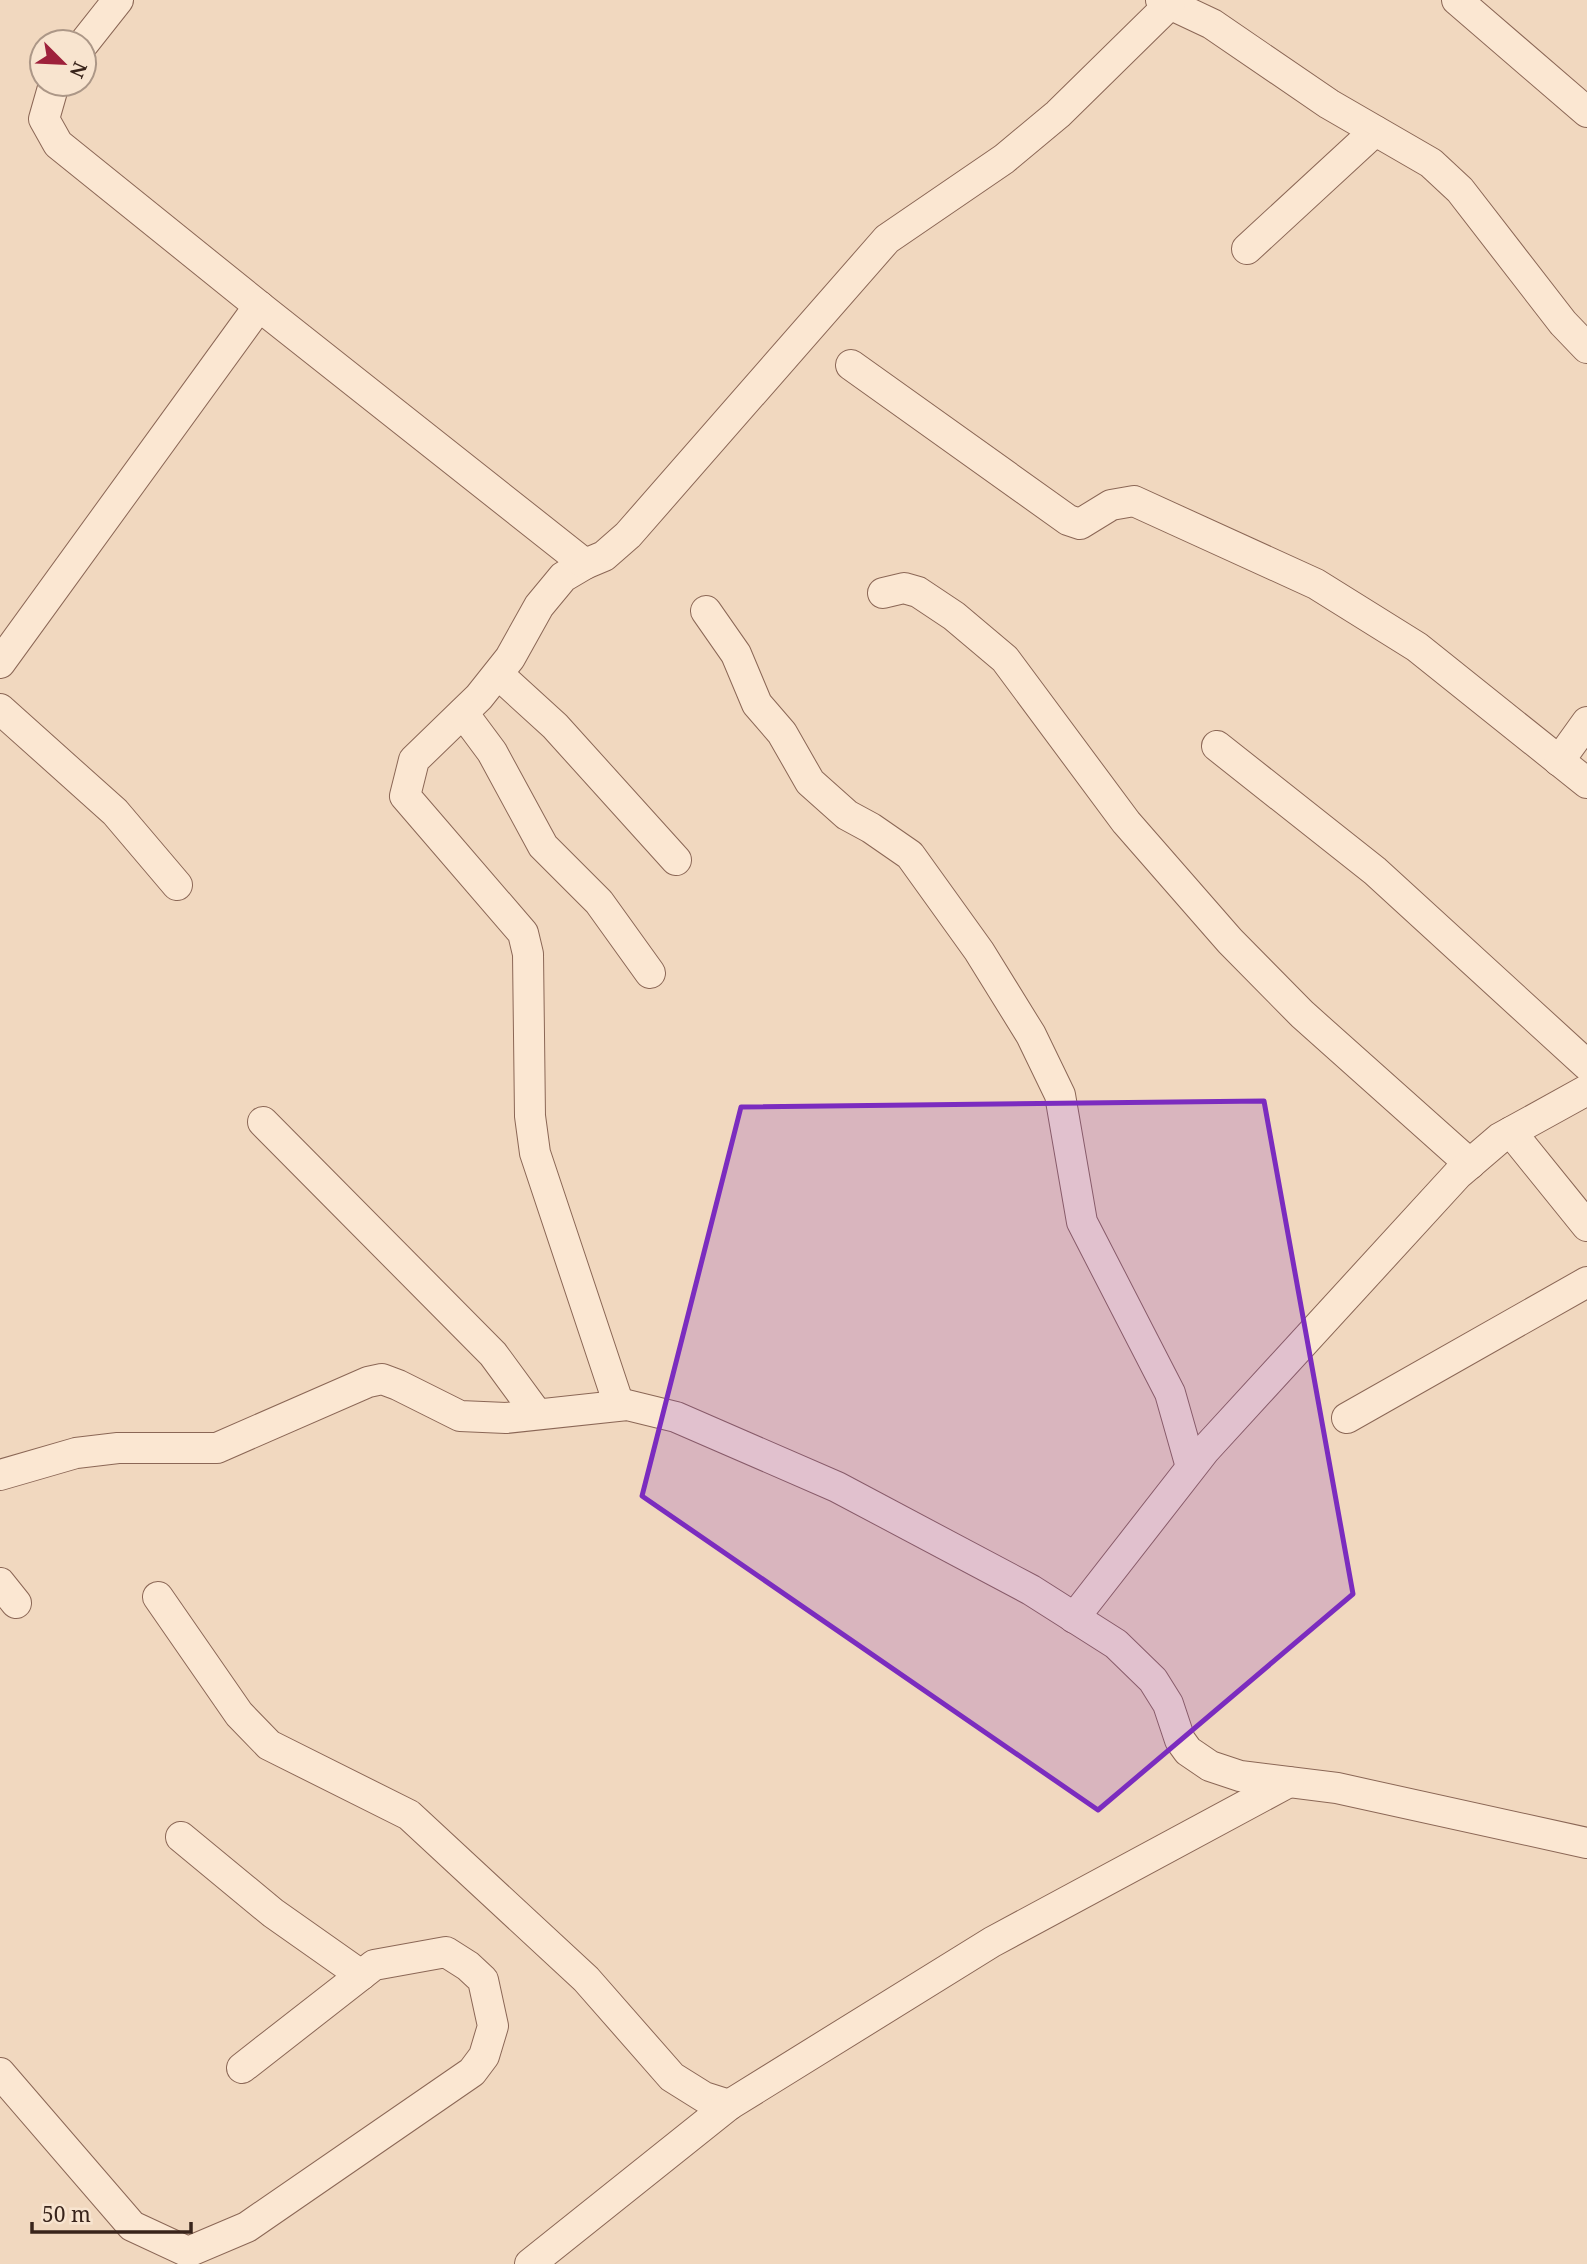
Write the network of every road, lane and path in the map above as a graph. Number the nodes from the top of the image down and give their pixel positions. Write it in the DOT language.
graph roads {
  1 [pos="118,0"];
  2 [pos="1457,0"];
  3 [pos="1165,2"];
  4 [pos="1219,12"];
  5 [pos="96,28"];
  6 [pos="50,98"];
  7 [pos="1587,112"];
  8 [pos="1375,131"];
  9 [pos="1247,248"];
  10 [pos="258,306"];
  11 [pos="1587,348"];
  12 [pos="851,365"];
  13 [pos="585,564"];
  14 [pos="883,593"];
  15 [pos="706,611"];
  16 [pos="0,661"];
  17 [pos="498,674"];
  18 [pos="0,709"];
  19 [pos="463,713"];
  20 [pos="1587,722"];
  21 [pos="1217,746"];
  22 [pos="1559,761"];
  23 [pos="1587,783"];
  24 [pos="676,860"];
  25 [pos="177,885"];
  26 [pos="650,973"];
  27 [pos="1587,1065"];
  28 [pos="1587,1090"];
  29 [pos="263,1122"];
  30 [pos="1511,1132"];
  31 [pos="1470,1164"];
  32 [pos="1587,1226"];
  33 [pos="1587,1282"];
  34 [pos="619,1405"];
  35 [pos="537,1414"];
  36 [pos="1347,1418"];
  37 [pos="1191,1467"];
  38 [pos="0,1475"];
  39 [pos="158,1597"];
  40 [pos="1074,1618"];
  41 [pos="1289,1782"];
  42 [pos="181,1837"];
  43 [pos="1587,1843"];
  44 [pos="361,1975"];
  45 [pos="242,2068"];
  46 [pos="0,2073"];
  47 [pos="729,2105"];
  48 [pos="530,2264"];
  1 -- 5 [label="street"];
  2 -- 7 [label="street"];
  3 -- 4 [label="street"];
  3 -- 13 [label="street"];
  4 -- 8 [label="street"];
  6 -- 10 [label="street"];
  8 -- 9 [label="street"];
  8 -- 11 [label="street"];
  10 -- 13 [label="street"];
  10 -- 16 [label="street"];
  12 -- 22 [label="street"];
  13 -- 17 [label="street"];
  14 -- 31 [label="street"];
  15 -- 37 [label="street"];
  17 -- 19 [label="street"];
  17 -- 24 [label="street"];
  18 -- 25 [label="street"];
  19 -- 26 [label="street"];
  19 -- 34 [label="street"];
  20 -- 22 [label="street"];
  21 -- 27 [label="street"];
  22 -- 23 [label="street"];
  28 -- 30 [label="street"];
  29 -- 35 [label="street"];
  30 -- 31 [label="street"];
  30 -- 32 [label="street"];
  31 -- 37 [label="street"];
  33 -- 36 [label="street"];
  34 -- 35 [label="street"];
  34 -- 40 [label="street"];
  35 -- 38 [label="street"];
  37 -- 40 [label="street"];
  39 -- 47 [label="street"];
  40 -- 41 [label="street"];
  41 -- 43 [label="street"];
  41 -- 47 [label="street"];
  42 -- 44 [label="street"];
  44 -- 45 [label="street"];
  44 -- 46 [label="street"];
  47 -- 48 [label="street"];
}
